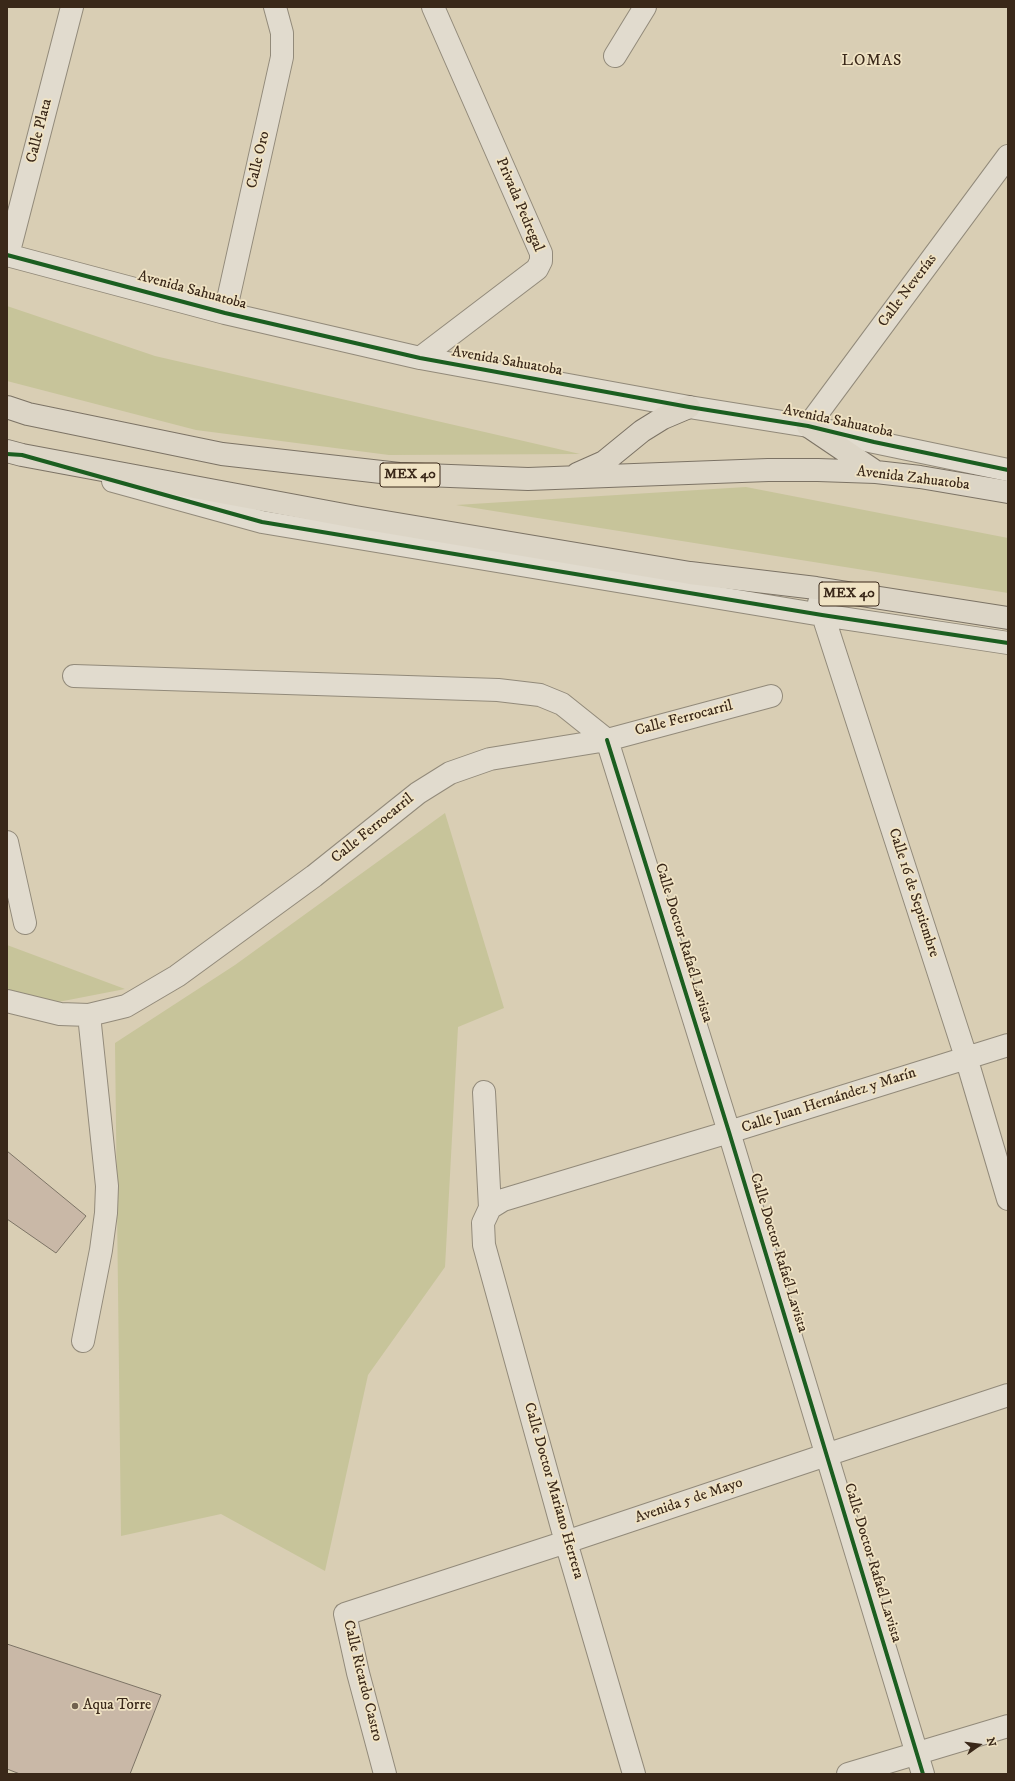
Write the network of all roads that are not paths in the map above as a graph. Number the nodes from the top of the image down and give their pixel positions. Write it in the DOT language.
graph roads {
  1 [pos="72,7"];
  2 [pos="275,7"];
  3 [pos="433,7"];
  4 [pos="645,7"];
  5 [pos="615,56"];
  6 [pos="1008,156"];
  7 [pos="7,255"];
  8 [pos="225,313"];
  9 [pos="420,358"];
  10 [pos="688,407"];
  11 [pos="7,408"];
  12 [pos="808,426"];
  13 [pos="12,453"];
  14 [pos="1008,470"];
  15 [pos="876,472"];
  16 [pos="568,478"];
  17 [pos="1008,492"];
  18 [pos="816,588"];
  19 [pos="822,615"];
  20 [pos="1008,618"];
  21 [pos="1008,643"];
  22 [pos="74,676"];
  23 [pos="771,696"];
  24 [pos="607,740"];
  25 [pos="7,842"];
  26 [pos="25,923"];
  27 [pos="7,1001"];
  28 [pos="88,1015"];
  29 [pos="1008,1045"];
  30 [pos="966,1057"];
  31 [pos="484,1092"];
  32 [pos="729,1132"];
  33 [pos="1008,1199"];
  34 [pos="490,1208"];
  35 [pos="83,1341"];
  36 [pos="1008,1395"];
  37 [pos="826,1454"];
  38 [pos="566,1542"];
  39 [pos="370,1606"];
  40 [pos="1008,1726"];
  41 [pos="917,1753"];
  42 [pos="385,1774"];
  43 [pos="634,1774"];
  44 [pos="848,1774"];
  45 [pos="923,1774"];
  1 -- 7 [label="street, Calle Plata"];
  2 -- 8 [label="street, Calle Oro"];
  3 -- 9 [label="street, Privada Pedregal"];
  4 -- 5 [label="street"];
  6 -- 12 [label="street, Calle Neverías"];
  7 -- 8 [label="street, Avenida Sahuatoba"];
  8 -- 9 [label="street, Avenida Sahuatoba"];
  9 -- 10 [label="street, Avenida Sahuatoba"];
  10 -- 12 [label="street, Avenida Sahuatoba"];
  10 -- 16 [label="main road"];
  11 -- 16 [label="main road, MEX 40"];
  12 -- 14 [label="street, Avenida Sahuatoba"];
  12 -- 15 [label="main road"];
  13 -- 18 [label="main road, MEX 40"];
  13 -- 19 [label="street"];
  15 -- 16 [label="main road, Avenida Zahuatoba / MEX 40"];
  15 -- 17 [label="main road, Avenida Zahuatoba / MEX 40"];
  18 -- 19 [label="street, Calle 16 de Septiembre"];
  18 -- 20 [label="main road, MEX 40"];
  19 -- 21 [label="street"];
  19 -- 30 [label="street, Calle 16 de Septiembre"];
  22 -- 24 [label="street"];
  23 -- 24 [label="street, Calle Ferrocarril"];
  24 -- 28 [label="street, Calle Ferrocarril"];
  24 -- 32 [label="street, Calle Doctor Rafaél Lavista"];
  25 -- 26 [label="street"];
  27 -- 28 [label="street, Calle Ferrocarril"];
  28 -- 35 [label="street"];
  29 -- 30 [label="street, Calle Juan Hernández y Marín"];
  30 -- 32 [label="street, Calle Juan Hernández y Marín"];
  30 -- 33 [label="street, Calle 16 de Septiembre"];
  31 -- 34 [label="street"];
  32 -- 34 [label="street, Calle Juan Hernández y Marín"];
  32 -- 37 [label="street, Calle Doctor Rafaél Lavista"];
  34 -- 38 [label="street, Calle Doctor Mariano Herrera"];
  36 -- 37 [label="street, Avenida 5 de Mayo"];
  37 -- 38 [label="street, Avenida 5 de Mayo"];
  37 -- 41 [label="street, Calle Doctor Rafaél Lavista"];
  38 -- 39 [label="street, Avenida 5 de Mayo"];
  38 -- 43 [label="street, Calle Doctor Mariano Herrera"];
  39 -- 42 [label="street, Calle Ricardo Castro"];
  40 -- 41 [label="street"];
  41 -- 44 [label="street"];
  41 -- 45 [label="street, Calle Doctor Rafaél Lavista"];
}
